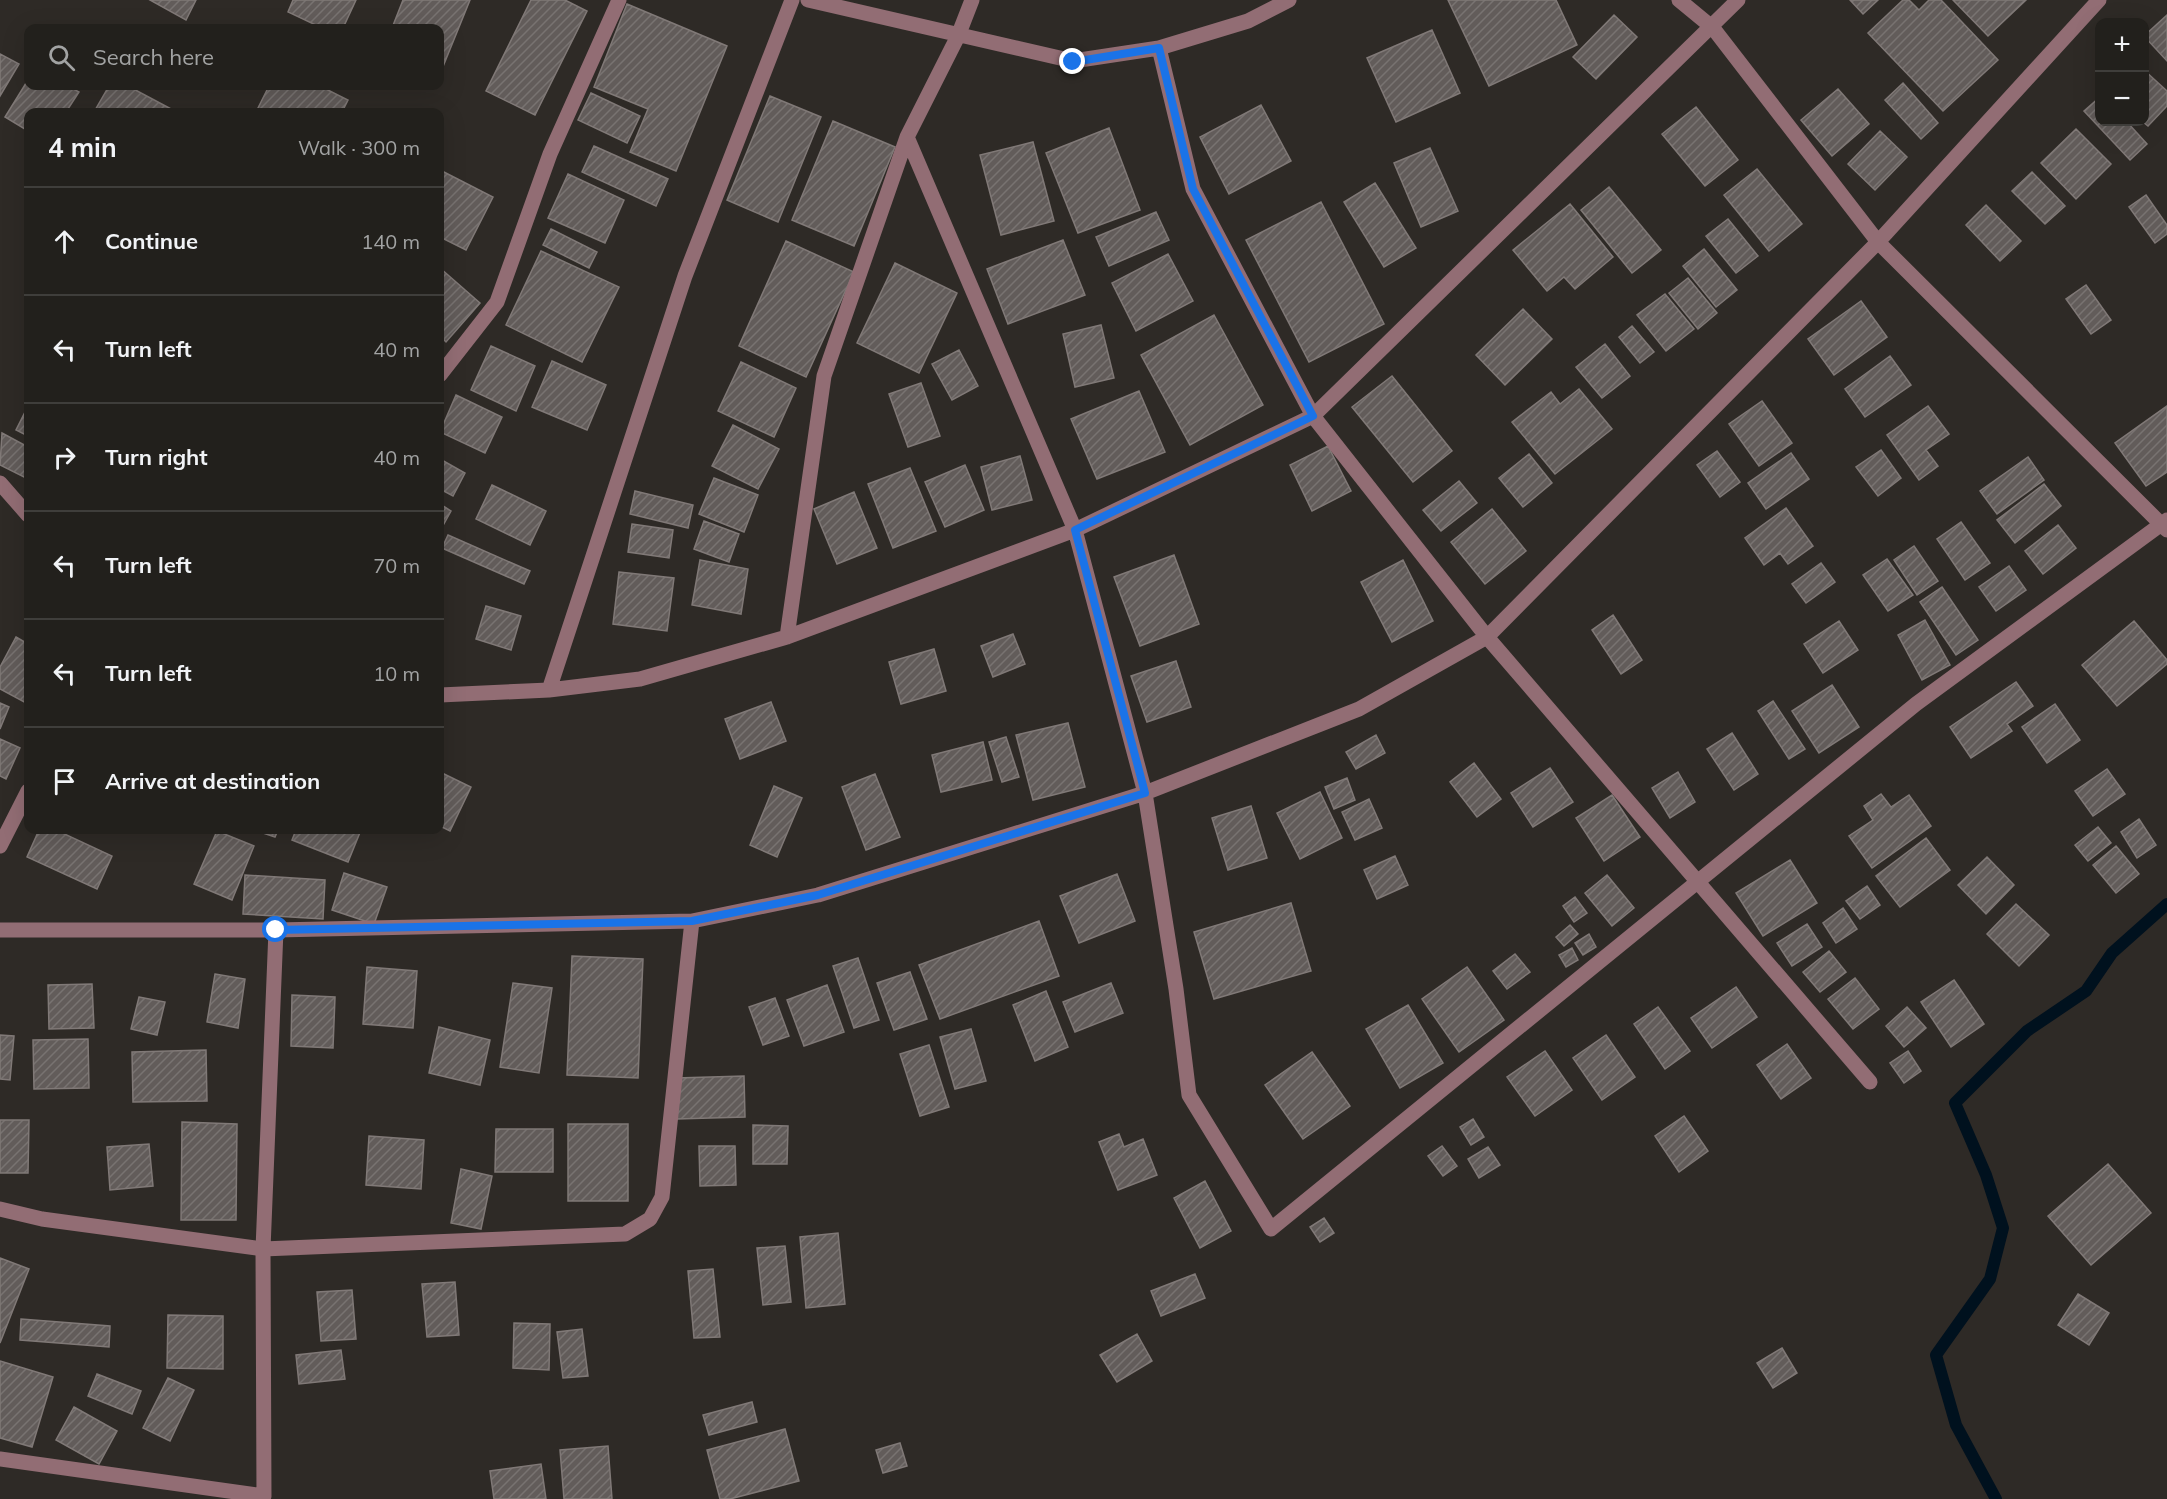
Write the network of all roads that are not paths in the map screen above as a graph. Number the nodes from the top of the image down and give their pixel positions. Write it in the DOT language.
graph roads {
  1 [pos="619,0"];
  2 [pos="792,0"];
  3 [pos="808,0"];
  4 [pos="972,0"];
  5 [pos="1289,0"];
  6 [pos="1679,0"];
  7 [pos="1738,0"];
  8 [pos="2099,0"];
  9 [pos="1713,28"];
  10 [pos="958,36"];
  11 [pos="1159,48"];
  12 [pos="907,137"];
  13 [pos="1878,242"];
  14 [pos="444,370"];
  15 [pos="1313,416"];
  16 [pos="0,483"];
  17 [pos="24,510"];
  18 [pos="2165,525"];
  19 [pos="1075,530"];
  20 [pos="787,637"];
  21 [pos="1488,637"];
  22 [pos="549,690"];
  23 [pos="444,695"];
  24 [pos="1145,793"];
  25 [pos="24,799"];
  26 [pos="0,846"];
  27 [pos="1696,882"];
  28 [pos="692,921"];
  29 [pos="0,930"];
  30 [pos="276,930"];
  31 [pos="1870,1082"];
  32 [pos="0,1209"];
  33 [pos="262,1249"];
  34 [pos="0,1459"];
  1 -- 14 [label="street"];
  2 -- 22 [label="street"];
  3 -- 10 [label="street"];
  4 -- 10 [label="street"];
  5 -- 11 [label="street"];
  6 -- 9 [label="street"];
  7 -- 9 [label="street"];
  8 -- 13 [label="street"];
  9 -- 13 [label="street"];
  9 -- 15 [label="street"];
  10 -- 11 [label="street"];
  10 -- 12 [label="street"];
  11 -- 15 [label="street"];
  12 -- 19 [label="street"];
  12 -- 20 [label="street"];
  13 -- 18 [label="street"];
  13 -- 21 [label="street"];
  15 -- 19 [label="street"];
  15 -- 21 [label="street"];
  16 -- 17 [label="street"];
  18 -- 27 [label="street"];
  19 -- 20 [label="street"];
  19 -- 24 [label="street"];
  20 -- 22 [label="street"];
  21 -- 24 [label="street"];
  21 -- 27 [label="street"];
  22 -- 23 [label="street"];
  24 -- 27 [label="street"];
  24 -- 28 [label="street"];
  25 -- 26 [label="street"];
  27 -- 31 [label="street"];
  28 -- 30 [label="street"];
  28 -- 33 [label="street"];
  29 -- 30 [label="street"];
  30 -- 33 [label="street"];
  32 -- 33 [label="street"];
  33 -- 34 [label="street"];
}
